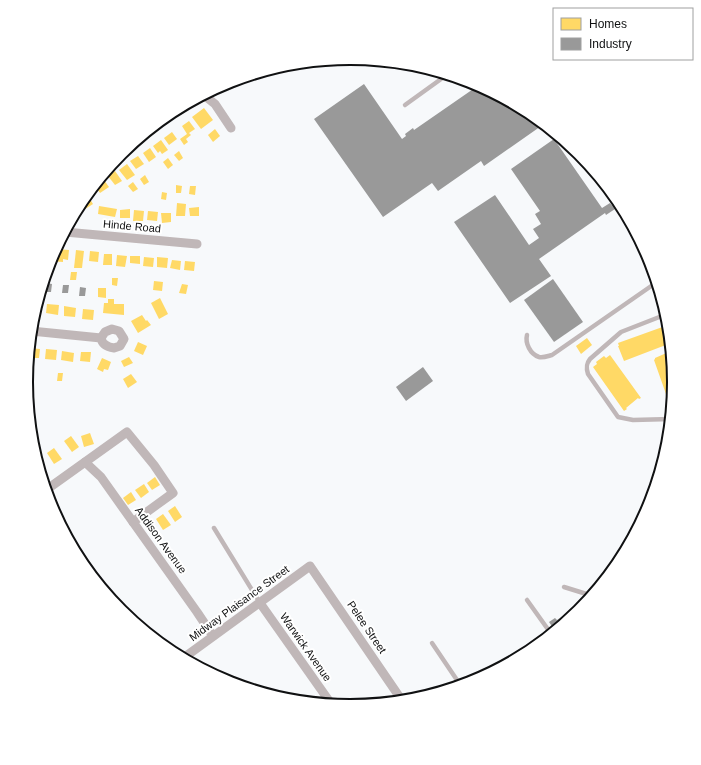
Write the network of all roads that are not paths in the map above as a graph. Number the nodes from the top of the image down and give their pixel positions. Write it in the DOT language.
graph roads {
  1 [pos="442,79"];
  2 [pos="208,99"];
  3 [pos="405,105"];
  4 [pos="231,128"];
  5 [pos="71,233"];
  6 [pos="197,244"];
  7 [pos="653,285"];
  8 [pos="661,316"];
  9 [pos="37,333"];
  10 [pos="527,335"];
  11 [pos="100,338"];
  12 [pos="665,419"];
  13 [pos="85,462"];
  14 [pos="51,487"];
  15 [pos="133,522"];
  16 [pos="214,528"];
  17 [pos="310,566"];
  18 [pos="564,587"];
  19 [pos="587,594"];
  20 [pos="527,600"];
  21 [pos="260,603"];
  22 [pos="549,630"];
  23 [pos="213,636"];
  24 [pos="432,643"];
  25 [pos="188,655"];
  26 [pos="458,681"];
  27 [pos="399,696"];
  28 [pos="328,699"];
  1 -- 3 [label="lane"];
  2 -- 4 [label="street"];
  5 -- 6 [label="street, Hinde Road"];
  7 -- 10 [label="lane"];
  8 -- 12 [label="lane"];
  9 -- 11 [label="street"];
  13 -- 14 [label="street"];
  13 -- 15 [label="street, Addison Avenue"];
  13 -- 15 [label="street"];
  15 -- 23 [label="street, Addison Avenue"];
  16 -- 21 [label="lane"];
  17 -- 21 [label="street, Midway Plaisance Street"];
  17 -- 27 [label="street, Pelee Street"];
  18 -- 19 [label="lane"];
  20 -- 22 [label="lane"];
  21 -- 23 [label="street, Midway Plaisance Street"];
  21 -- 28 [label="street, Warwick Avenue"];
  23 -- 25 [label="street, Midway Plaisance Street"];
  24 -- 26 [label="lane"];
}
